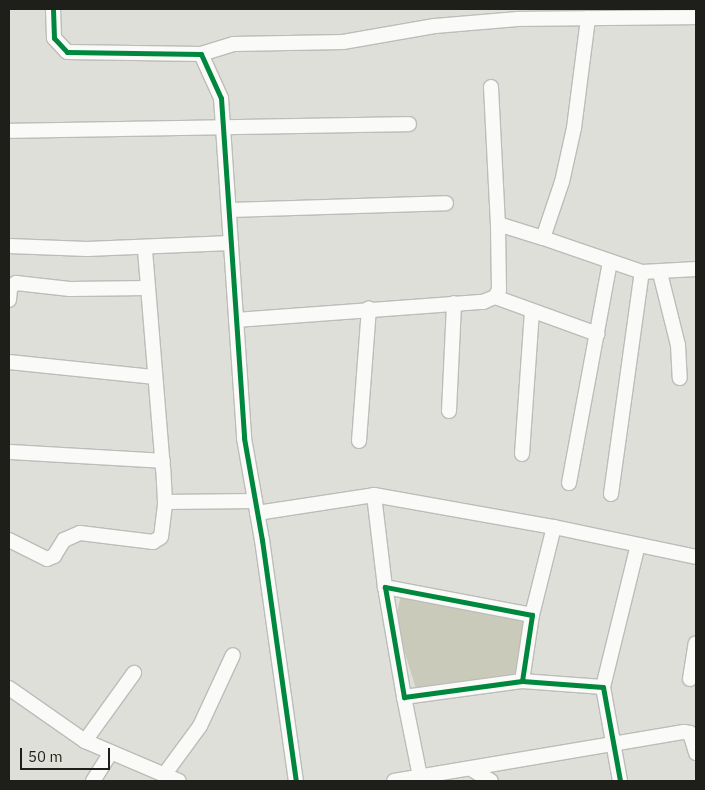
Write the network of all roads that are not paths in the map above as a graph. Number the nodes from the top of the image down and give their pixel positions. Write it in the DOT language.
graph roads {
  1 [pos="53,9"];
  2 [pos="518,14"];
  3 [pos="696,17"];
  4 [pos="588,18"];
  5 [pos="201,54"];
  6 [pos="491,87"];
  7 [pos="409,124"];
  8 [pos="225,128"];
  9 [pos="9,131"];
  10 [pos="446,203"];
  11 [pos="229,210"];
  12 [pos="498,224"];
  13 [pos="544,238"];
  14 [pos="231,243"];
  15 [pos="9,246"];
  16 [pos="145,248"];
  17 [pos="610,262"];
  18 [pos="696,269"];
  19 [pos="642,272"];
  20 [pos="660,273"];
  21 [pos="148,288"];
  22 [pos="495,297"];
  23 [pos="9,300"];
  24 [pos="454,303"];
  25 [pos="369,308"];
  26 [pos="532,311"];
  27 [pos="236,320"];
  28 [pos="597,334"];
  29 [pos="9,362"];
  30 [pos="155,377"];
  31 [pos="680,378"];
  32 [pos="449,411"];
  33 [pos="359,441"];
  34 [pos="9,452"];
  35 [pos="522,454"];
  36 [pos="163,461"];
  37 [pos="569,483"];
  38 [pos="611,494"];
  39 [pos="374,495"];
  40 [pos="165,502"];
  41 [pos="256,507"];
  42 [pos="554,527"];
  43 [pos="9,540"];
  44 [pos="638,545"];
  45 [pos="696,557"];
  46 [pos="385,587"];
  47 [pos="532,615"];
  48 [pos="696,643"];
  49 [pos="232,655"];
  50 [pos="134,672"];
  51 [pos="690,679"];
  52 [pos="522,681"];
  53 [pos="603,687"];
  54 [pos="9,688"];
  55 [pos="404,697"];
  56 [pos="86,741"];
  57 [pos="614,744"];
  58 [pos="111,752"];
  59 [pos="696,754"];
  60 [pos="471,769"];
  61 [pos="164,775"];
  62 [pos="421,779"];
  63 [pos="93,781"];
  64 [pos="179,781"];
  65 [pos="296,781"];
  66 [pos="394,781"];
  67 [pos="490,781"];
  68 [pos="620,781"];
  1 -- 5 [label="street"];
  2 -- 4 [label="street"];
  2 -- 5 [label="street"];
  3 -- 4 [label="street"];
  4 -- 13 [label="street"];
  5 -- 8 [label="street"];
  6 -- 12 [label="street"];
  7 -- 8 [label="street"];
  8 -- 9 [label="street"];
  8 -- 11 [label="street"];
  10 -- 11 [label="street"];
  11 -- 14 [label="street"];
  12 -- 13 [label="street"];
  12 -- 22 [label="street"];
  13 -- 17 [label="street"];
  14 -- 16 [label="street"];
  14 -- 27 [label="street"];
  15 -- 16 [label="street"];
  16 -- 21 [label="street"];
  17 -- 19 [label="street"];
  17 -- 28 [label="street"];
  18 -- 20 [label="street"];
  19 -- 20 [label="street"];
  19 -- 38 [label="street"];
  20 -- 31 [label="street"];
  21 -- 23 [label="street"];
  21 -- 30 [label="street"];
  22 -- 24 [label="street"];
  22 -- 26 [label="street"];
  24 -- 25 [label="street"];
  24 -- 32 [label="street"];
  25 -- 27 [label="street"];
  25 -- 33 [label="street"];
  26 -- 28 [label="street"];
  26 -- 35 [label="street"];
  27 -- 41 [label="street"];
  28 -- 37 [label="street"];
  29 -- 30 [label="street"];
  30 -- 36 [label="street"];
  34 -- 36 [label="street"];
  36 -- 40 [label="street"];
  39 -- 41 [label="street"];
  39 -- 42 [label="street"];
  39 -- 46 [label="street"];
  40 -- 41 [label="street"];
  40 -- 43 [label="street"];
  41 -- 65 [label="street"];
  42 -- 44 [label="street"];
  42 -- 47 [label="street"];
  44 -- 45 [label="street"];
  44 -- 53 [label="street"];
  46 -- 47 [label="street"];
  46 -- 55 [label="street"];
  47 -- 52 [label="street"];
  48 -- 51 [label="street"];
  49 -- 61 [label="street"];
  50 -- 56 [label="street"];
  52 -- 53 [label="street"];
  52 -- 55 [label="street"];
  53 -- 57 [label="street"];
  54 -- 56 [label="street"];
  55 -- 62 [label="street"];
  56 -- 58 [label="street"];
  57 -- 59 [label="street"];
  57 -- 60 [label="street"];
  57 -- 68 [label="street"];
  58 -- 61 [label="street"];
  58 -- 63 [label="street"];
  60 -- 62 [label="street"];
  60 -- 67 [label="street"];
  61 -- 64 [label="street"];
  62 -- 66 [label="street"];
}
